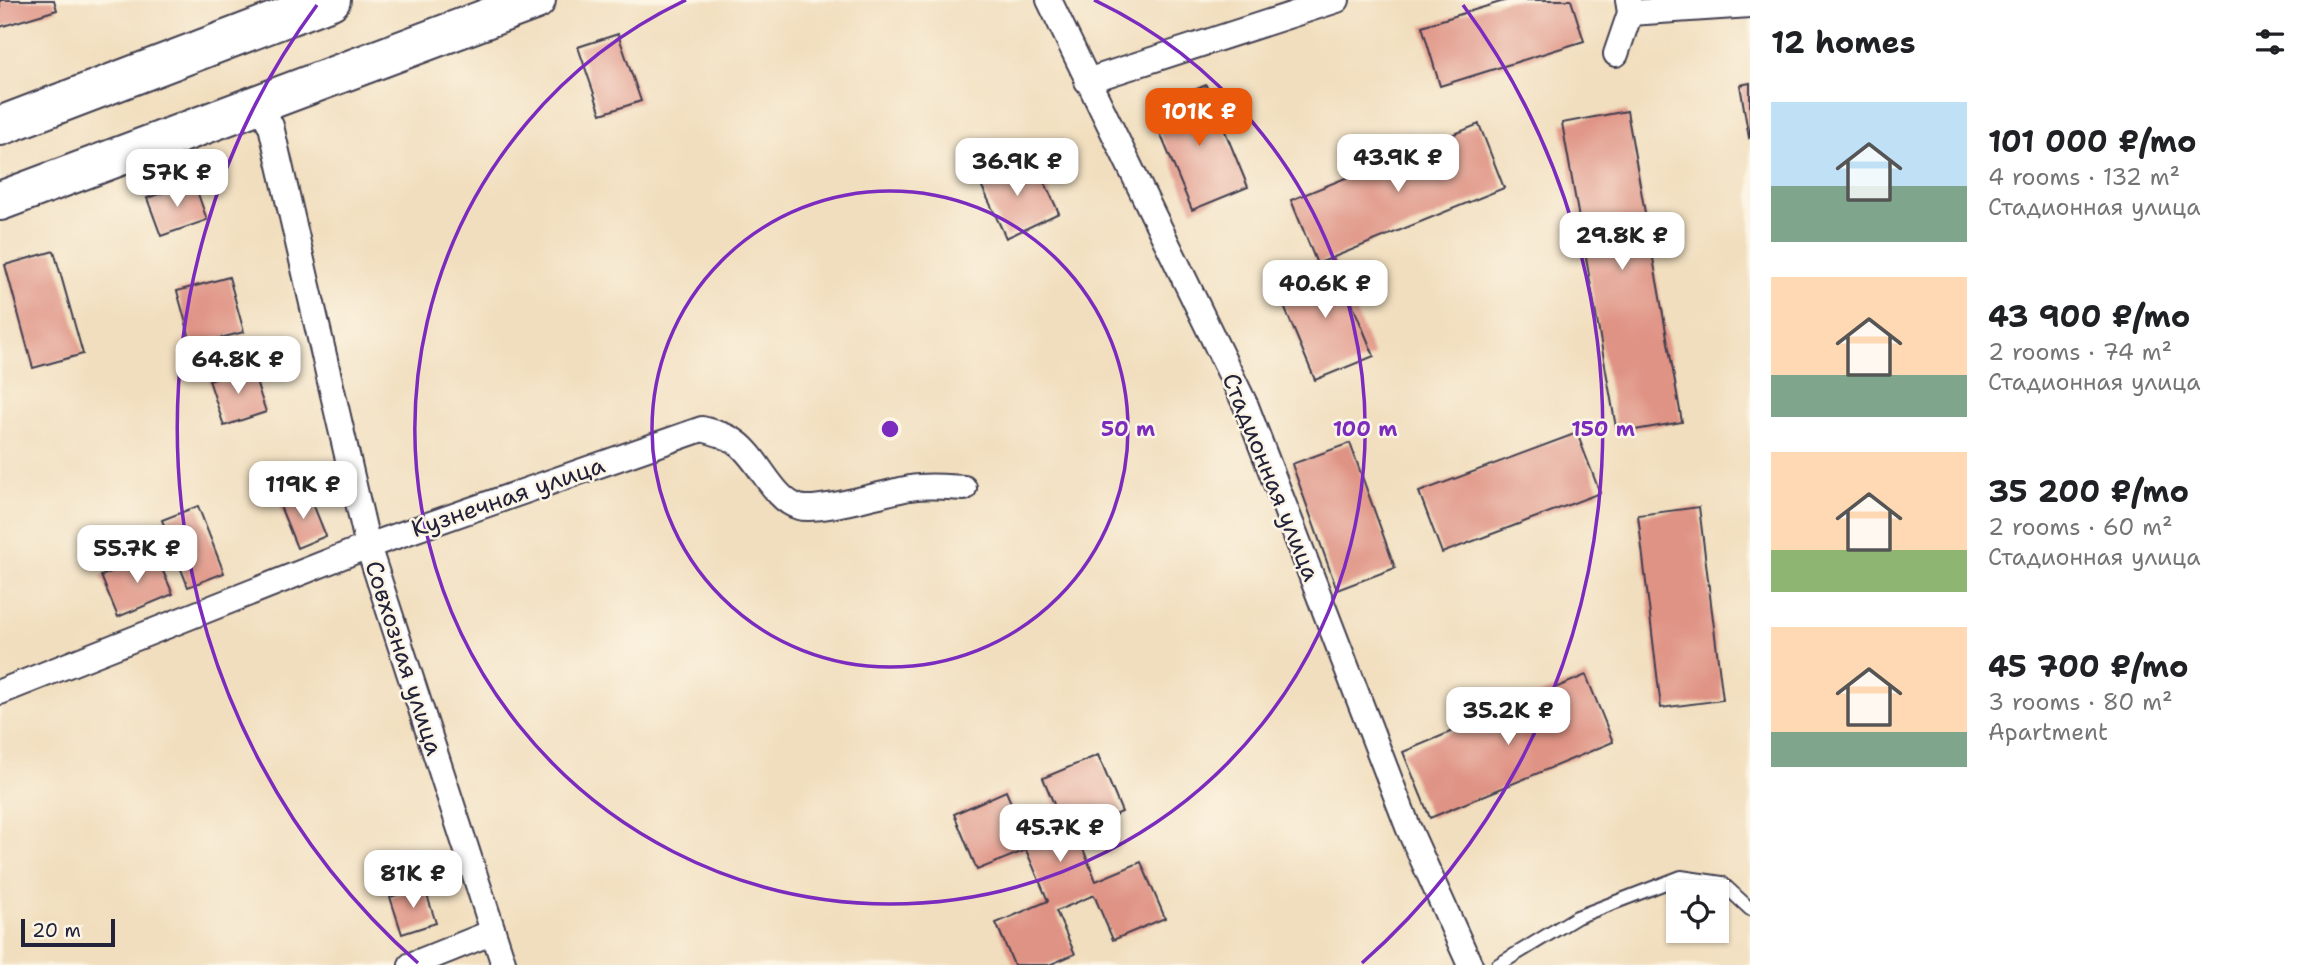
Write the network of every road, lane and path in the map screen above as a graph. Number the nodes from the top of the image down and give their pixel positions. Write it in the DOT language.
graph roads {
  1 [pos="331,0"];
  2 [pos="536,0"];
  3 [pos="1049,0"];
  4 [pos="1337,0"];
  5 [pos="1750,5"];
  6 [pos="1629,6"];
  7 [pos="1616,54"];
  8 [pos="1087,81"];
  9 [pos="258,103"];
  10 [pos="0,126"];
  11 [pos="0,201"];
  12 [pos="964,488"];
  13 [pos="368,547"];
  14 [pos="0,692"];
  15 [pos="1750,909"];
  16 [pos="493,932"];
  17 [pos="411,965"];
  18 [pos="504,965"];
  19 [pos="1470,965"];
  20 [pos="1498,965"];
  1 -- 10 [label="main road"];
  2 -- 9 [label="main road"];
  3 -- 8 [label="street, Стадионная улица"];
  4 -- 8 [label="street"];
  5 -- 6 [label="street"];
  6 -- 7 [label="street"];
  8 -- 19 [label="street, Стадионная улица"];
  9 -- 11 [label="main road"];
  9 -- 13 [label="street, Совхозная улица"];
  12 -- 13 [label="street, Кузнечная улица"];
  13 -- 14 [label="street, Кузнечная улица"];
  13 -- 16 [label="street, Совхозная улица"];
  15 -- 20 [label="lane"];
  16 -- 17 [label="street"];
  16 -- 18 [label="street, Совхозная улица"];
}
